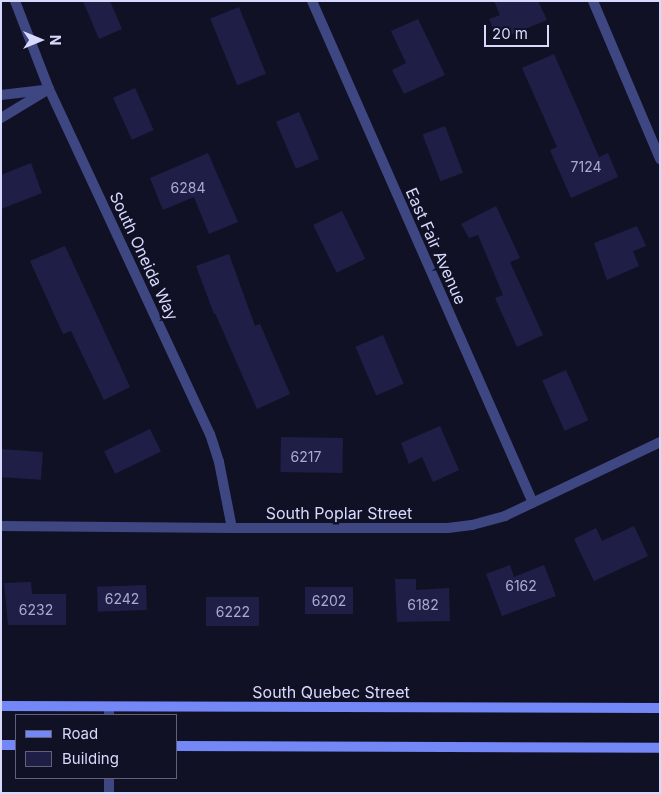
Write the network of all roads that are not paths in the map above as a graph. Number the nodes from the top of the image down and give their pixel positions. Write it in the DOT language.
graph roads {
  1 [pos="14,1"];
  2 [pos="312,1"];
  3 [pos="593,1"];
  4 [pos="50,89"];
  5 [pos="1,95"];
  6 [pos="1,118"];
  7 [pos="660,159"];
  8 [pos="660,442"];
  9 [pos="532,504"];
  10 [pos="1,526"];
  11 [pos="232,528"];
  12 [pos="1,706"];
  13 [pos="660,708"];
  14 [pos="109,711"];
  15 [pos="1,745"];
  16 [pos="15,745"];
  17 [pos="178,746"];
  18 [pos="660,748"];
  19 [pos="109,779"];
  20 [pos="109,793"];
  1 -- 4 [label="street, South Oneida Way"];
  2 -- 9 [label="street, East Fair Avenue"];
  3 -- 7 [label="street"];
  4 -- 5 [label="street"];
  4 -- 6 [label="street"];
  4 -- 11 [label="street, South Oneida Way"];
  8 -- 9 [label="street, South Poplar Street"];
  9 -- 11 [label="street, South Poplar Street"];
  10 -- 11 [label="street, South Poplar Street"];
  12 -- 14 [label="main road, South Quebec Street"];
  13 -- 14 [label="main road, South Quebec Street"];
  15 -- 16 [label="main road"];
  17 -- 18 [label="main road"];
  19 -- 20 [label="street"];
}
